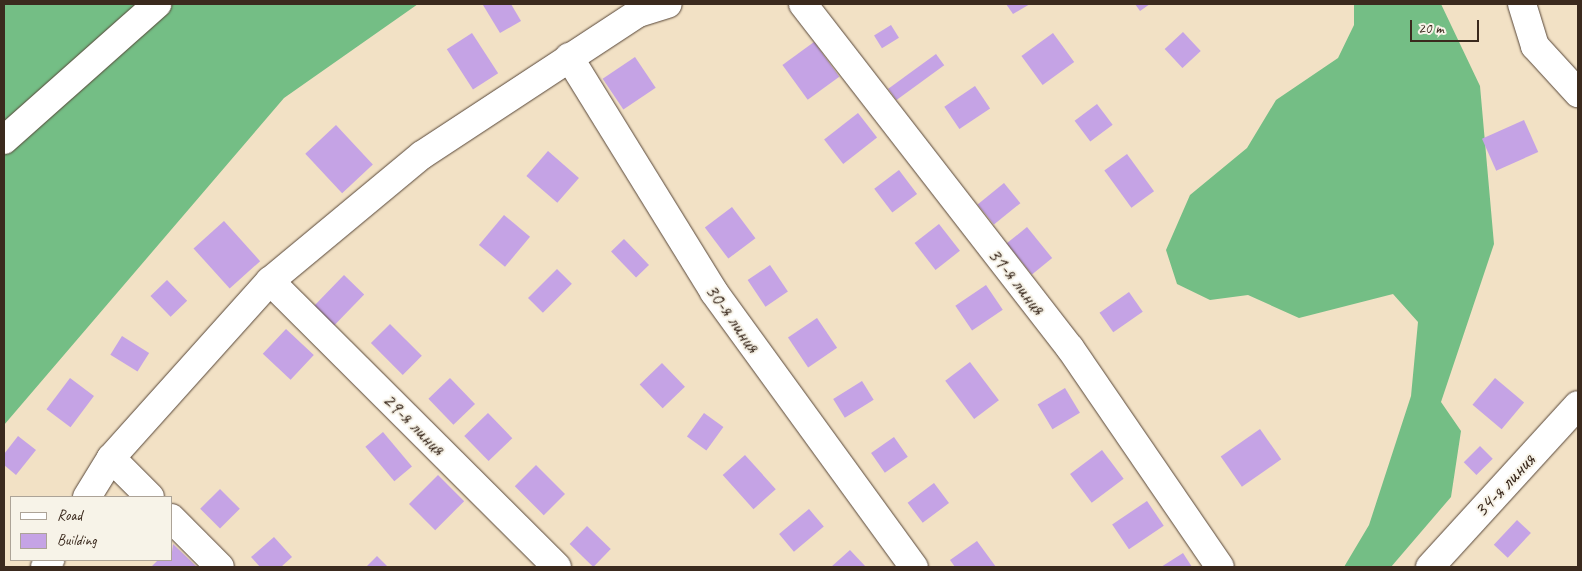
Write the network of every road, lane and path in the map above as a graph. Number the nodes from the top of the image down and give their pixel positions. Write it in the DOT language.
graph roads {
  1 [pos="157,4"];
  2 [pos="668,4"];
  3 [pos="803,4"];
  4 [pos="1522,4"];
  5 [pos="569,57"];
  6 [pos="1578,93"];
  7 [pos="4,140"];
  8 [pos="270,281"];
  9 [pos="1578,405"];
  10 [pos="111,458"];
  11 [pos="88,496"];
  12 [pos="149,496"];
  13 [pos="172,519"];
  14 [pos="220,567"];
  15 [pos="557,567"];
  16 [pos="914,567"];
  17 [pos="1220,567"];
  18 [pos="1430,567"];
  1 -- 7 [label="street"];
  2 -- 5 [label="street"];
  3 -- 17 [label="street, 31-я линия"];
  4 -- 6 [label="street"];
  5 -- 8 [label="street"];
  5 -- 16 [label="street, 30-я линия"];
  8 -- 10 [label="street"];
  8 -- 15 [label="street, 29-я линия"];
  9 -- 18 [label="street, 34-я линия"];
  10 -- 11 [label="street"];
  10 -- 12 [label="street"];
  13 -- 14 [label="street"];
}
